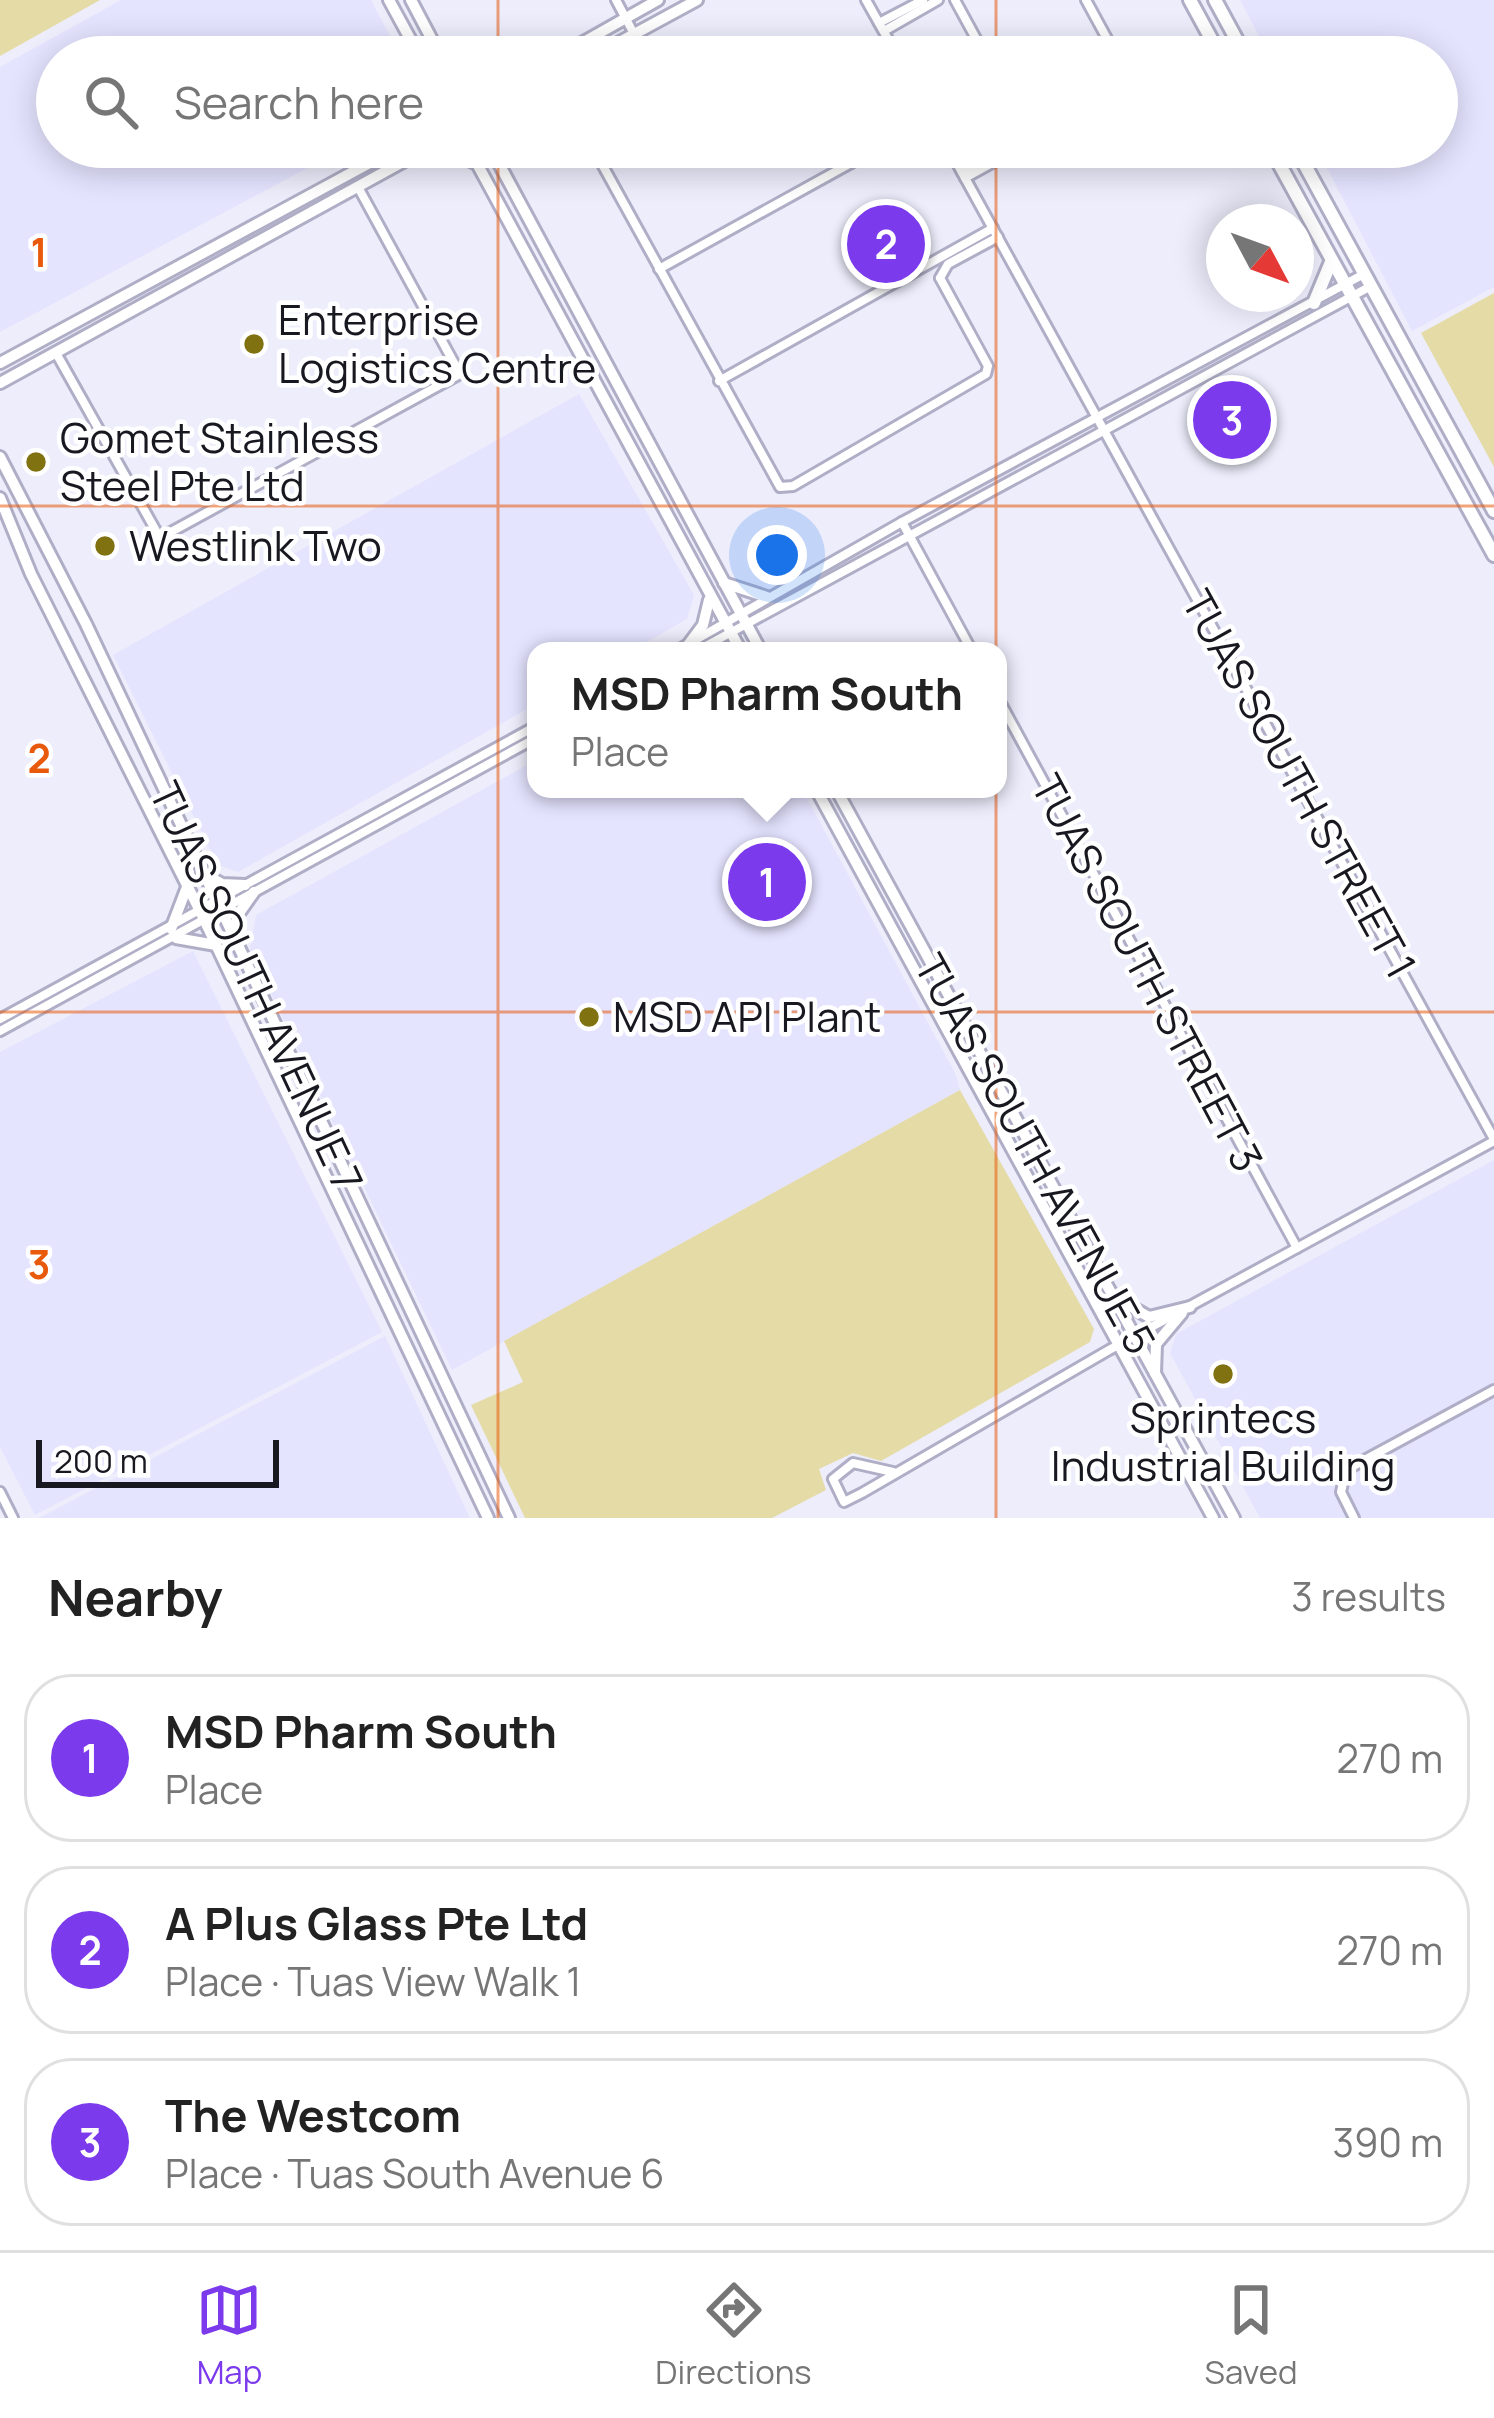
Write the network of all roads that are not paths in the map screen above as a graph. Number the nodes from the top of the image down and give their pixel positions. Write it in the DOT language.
graph roads {
  1 [pos="389,0"];
  2 [pos="411,0"];
  3 [pos="616,0"];
  4 [pos="658,0"];
  5 [pos="697,0"];
  6 [pos="866,0"];
  7 [pos="923,0"];
  8 [pos="942,0"];
  9 [pos="1085,0"];
  10 [pos="1190,0"];
  11 [pos="1215,0"];
  12 [pos="957,4"];
  13 [pos="626,19"];
  14 [pos="882,27"];
  15 [pos="634,34"];
  16 [pos="409,36"];
  17 [pos="430,36"];
  18 [pos="595,36"];
  19 [pos="630,36"];
  20 [pos="887,36"];
  21 [pos="975,36"];
  22 [pos="1105,36"];
  23 [pos="1210,36"];
  24 [pos="1235,36"];
  25 [pos="360,168"];
  26 [pos="393,168"];
  27 [pos="480,168"];
  28 [pos="502,168"];
  29 [pos="604,168"];
  30 [pos="842,168"];
  31 [pos="960,168"];
  32 [pos="975,168"];
  33 [pos="978,168"];
  34 [pos="1281,168"];
  35 [pos="1307,168"];
  36 [pos="964,175"];
  37 [pos="358,187"];
  38 [pos="996,232"];
  39 [pos="1332,261"];
  40 [pos="659,269"];
  41 [pos="919,269"];
  42 [pos="940,278"];
  43 [pos="1368,280"];
  44 [pos="1348,291"];
  45 [pos="1314,303"];
  46 [pos="1297,312"];
  47 [pos="56,353"];
  48 [pos="0,362"];
  49 [pos="719,381"];
  50 [pos="1,383"];
  51 [pos="1099,418"];
  52 [pos="1105,429"];
  53 [pos="0,457"];
  54 [pos="0,498"];
  55 [pos="1494,512"];
  56 [pos="902,522"];
  57 [pos="909,534"];
  58 [pos="1494,554"];
  59 [pos="721,582"];
  60 [pos="710,596"];
  61 [pos="767,597"];
  62 [pos="743,619"];
  63 [pos="728,628"];
  64 [pos="694,642"];
  65 [pos="703,642"];
  66 [pos="736,642"];
  67 [pos="756,642"];
  68 [pos="967,642"];
  69 [pos="1007,715"];
  70 [pos="527,731"];
  71 [pos="527,743"];
  72 [pos="821,798"];
  73 [pos="841,798"];
  74 [pos="202,873"];
  75 [pos="188,886"];
  76 [pos="249,889"];
  77 [pos="217,907"];
  78 [pos="202,916"];
  79 [pos="174,933"];
  80 [pos="235,943"];
  81 [pos="216,944"];
  82 [pos="0,1019"];
  83 [pos="0,1031"];
  84 [pos="1494,1140"];
  85 [pos="1297,1248"];
  86 [pos="1117,1298"];
  87 [pos="1190,1307"];
  88 [pos="1135,1336"];
  89 [pos="1119,1344"];
  90 [pos="1155,1373"];
  91 [pos="1494,1390"];
  92 [pos="893,1472"];
  93 [pos="0,1492"];
  94 [pos="13,1518"];
  95 [pos="488,1518"];
  96 [pos="509,1518"];
  97 [pos="1214,1518"];
  98 [pos="1234,1518"];
  99 [pos="1354,1518"];
  1 -- 16 [label="street"];
  2 -- 17 [label="street"];
  3 -- 13 [label="street"];
  4 -- 13 [label="street"];
  5 -- 15 [label="street"];
  6 -- 14 [label="street"];
  7 -- 14 [label="street"];
  8 -- 12 [label="street"];
  8 -- 14 [label="street"];
  9 -- 22 [label="street"];
  10 -- 23 [label="main road"];
  11 -- 24 [label="main road"];
  12 -- 21 [label="street"];
  13 -- 15 [label="street"];
  13 -- 18 [label="street"];
  14 -- 20 [label="street"];
  15 -- 19 [label="street"];
  25 -- 48 [label="street"];
  26 -- 37 [label="street"];
  27 -- 60 [label="street"];
  28 -- 59 [label="street"];
  29 -- 40 [label="street"];
  30 -- 40 [label="street"];
  31 -- 36 [label="street, TUAS SOUTH STREET 1"];
  32 -- 36 [label="street"];
  33 -- 36 [label="street"];
  34 -- 39 [label="main road"];
  35 -- 43 [label="main road"];
  36 -- 38 [label="street, TUAS SOUTH STREET 1"];
  37 -- 47 [label="street"];
  37 -- 47 [label="street"];
  38 -- 41 [label="street"];
  38 -- 42 [label="street"];
  38 -- 51 [label="street, TUAS SOUTH STREET 1"];
  39 -- 44 [label="main road"];
  39 -- 45 [label="main road"];
  40 -- 49 [label="street"];
  41 -- 42 [label="street"];
  41 -- 49 [label="street"];
  42 -- 49 [label="street"];
  43 -- 44 [label="street"];
  43 -- 55 [label="main road"];
  44 -- 45 [label="street"];
  44 -- 52 [label="street"];
  44 -- 58 [label="main road"];
  46 -- 51 [label="street"];
  47 -- 50 [label="street"];
  51 -- 52 [label="street, TUAS SOUTH STREET 1"];
  51 -- 56 [label="street"];
  52 -- 57 [label="street"];
  52 -- 84 [label="street, TUAS SOUTH STREET 1"];
  53 -- 74 [label="street, TUAS SOUTH AVENUE 7"];
  54 -- 75 [label="street, TUAS SOUTH AVENUE 7"];
  56 -- 57 [label="street"];
  56 -- 61 [label="street"];
  57 -- 62 [label="street"];
  57 -- 68 [label="street"];
  59 -- 61 [label="street"];
  59 -- 62 [label="street"];
  60 -- 63 [label="street"];
  60 -- 64 [label="street"];
  61 -- 62 [label="street"];
  62 -- 63 [label="street"];
  62 -- 67 [label="street"];
  63 -- 65 [label="street"];
  63 -- 66 [label="street"];
  69 -- 85 [label="street, TUAS SOUTH STREET 3"];
  70 -- 76 [label="street"];
  71 -- 76 [label="street"];
  72 -- 89 [label="street, TUAS SOUTH AVENUE 5"];
  73 -- 86 [label="street, TUAS SOUTH AVENUE 5"];
  74 -- 76 [label="street"];
  74 -- 77 [label="street, TUAS SOUTH AVENUE 7"];
  75 -- 78 [label="street, TUAS SOUTH AVENUE 7"];
  75 -- 79 [label="street"];
  76 -- 77 [label="street"];
  76 -- 80 [label="street"];
  77 -- 78 [label="street"];
  77 -- 80 [label="street, TUAS SOUTH AVENUE 7"];
  78 -- 79 [label="street"];
  78 -- 81 [label="street, TUAS SOUTH AVENUE 7"];
  79 -- 81 [label="street"];
  79 -- 82 [label="street"];
  79 -- 83 [label="street"];
  80 -- 96 [label="street, TUAS SOUTH AVENUE 7"];
  81 -- 95 [label="street, TUAS SOUTH AVENUE 7"];
  84 -- 85 [label="street"];
  85 -- 87 [label="street"];
  86 -- 87 [label="street"];
  86 -- 88 [label="street, TUAS SOUTH AVENUE 5"];
  87 -- 88 [label="street"];
  87 -- 90 [label="street"];
  88 -- 89 [label="street"];
  88 -- 90 [label="street, TUAS SOUTH AVENUE 5"];
  89 -- 92 [label="street"];
  89 -- 97 [label="street, TUAS SOUTH AVENUE 5"];
  90 -- 98 [label="street, TUAS SOUTH AVENUE 5"];
  91 -- 99 [label="street"];
  92 -- 92 [label="street"];
  93 -- 94 [label="street"];
}
